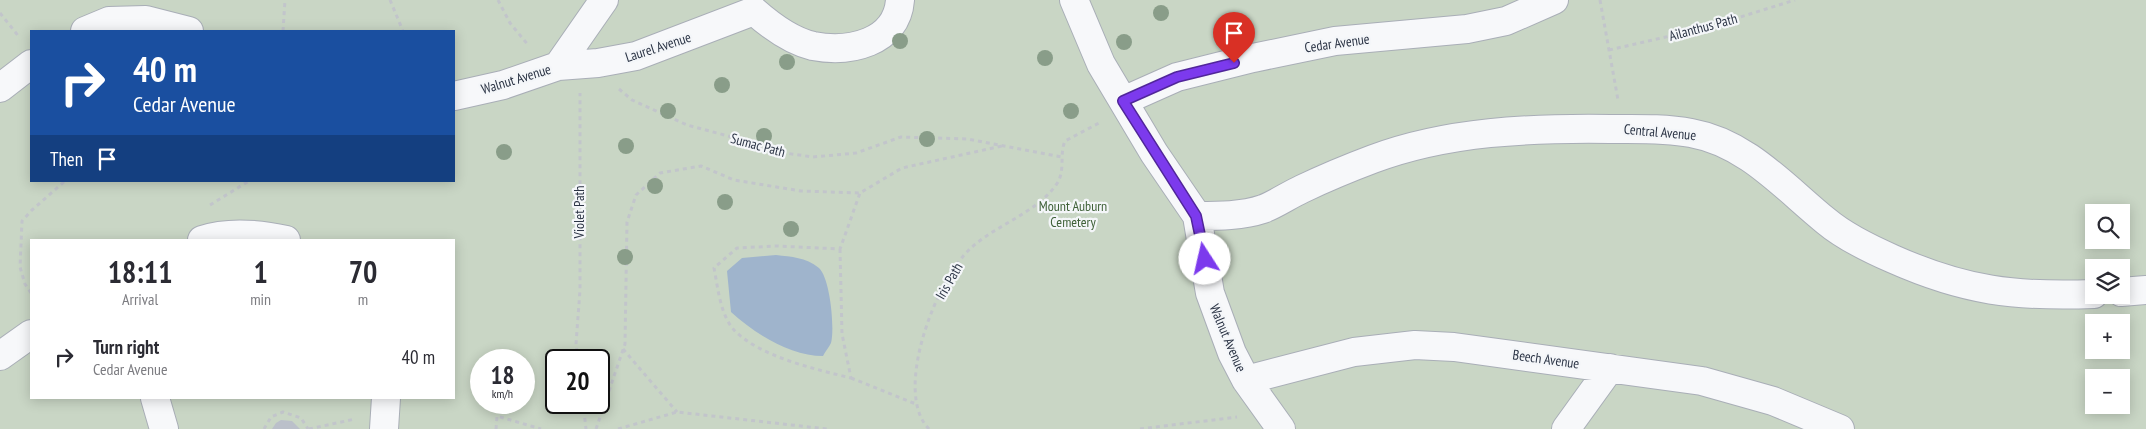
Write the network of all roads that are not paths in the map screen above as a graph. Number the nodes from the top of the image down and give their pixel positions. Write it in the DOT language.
graph roads {
  1 [pos="604,0"];
  2 [pos="900,0"];
  3 [pos="1074,0"];
  4 [pos="1554,0"];
  5 [pos="754,6"];
  6 [pos="87,30"];
  7 [pos="185,30"];
  8 [pos="27,53"];
  9 [pos="567,66"];
  10 [pos="0,88"];
  11 [pos="455,96"];
  12 [pos="1125,105"];
  13 [pos="1196,216"];
  14 [pos="207,239"];
  15 [pos="282,239"];
  16 [pos="2146,290"];
  17 [pos="2130,291"];
  18 [pos="2085,294"];
  19 [pos="30,335"];
  20 [pos="0,356"];
  21 [pos="1610,368"];
  22 [pos="1246,380"];
  23 [pos="155,399"];
  24 [pos="386,399"];
  25 [pos="1276,421"];
  26 [pos="164,429"];
  27 [pos="384,429"];
  28 [pos="1566,429"];
  29 [pos="1840,429"];
  1 -- 9 [label="lane, Walnut Avenue"];
  2 -- 5 [label="lane, Laurel Avenue"];
  3 -- 12 [label="lane, Walnut Avenue"];
  4 -- 12 [label="lane, Cedar Avenue"];
  5 -- 9 [label="lane, Laurel Avenue"];
  6 -- 7 [label="lane"];
  8 -- 10 [label="lane"];
  9 -- 11 [label="lane, Walnut Avenue"];
  12 -- 13 [label="lane, Walnut Avenue"];
  13 -- 18 [label="lane, Central Avenue"];
  13 -- 22 [label="lane, Walnut Avenue"];
  14 -- 15 [label="lane"];
  16 -- 17 [label="lane"];
  19 -- 20 [label="lane"];
  21 -- 22 [label="lane, Beech Avenue"];
  21 -- 28 [label="lane"];
  21 -- 29 [label="lane, Beech Avenue"];
  22 -- 25 [label="lane, Walnut Avenue"];
  23 -- 26 [label="lane"];
  24 -- 27 [label="lane"];
}
